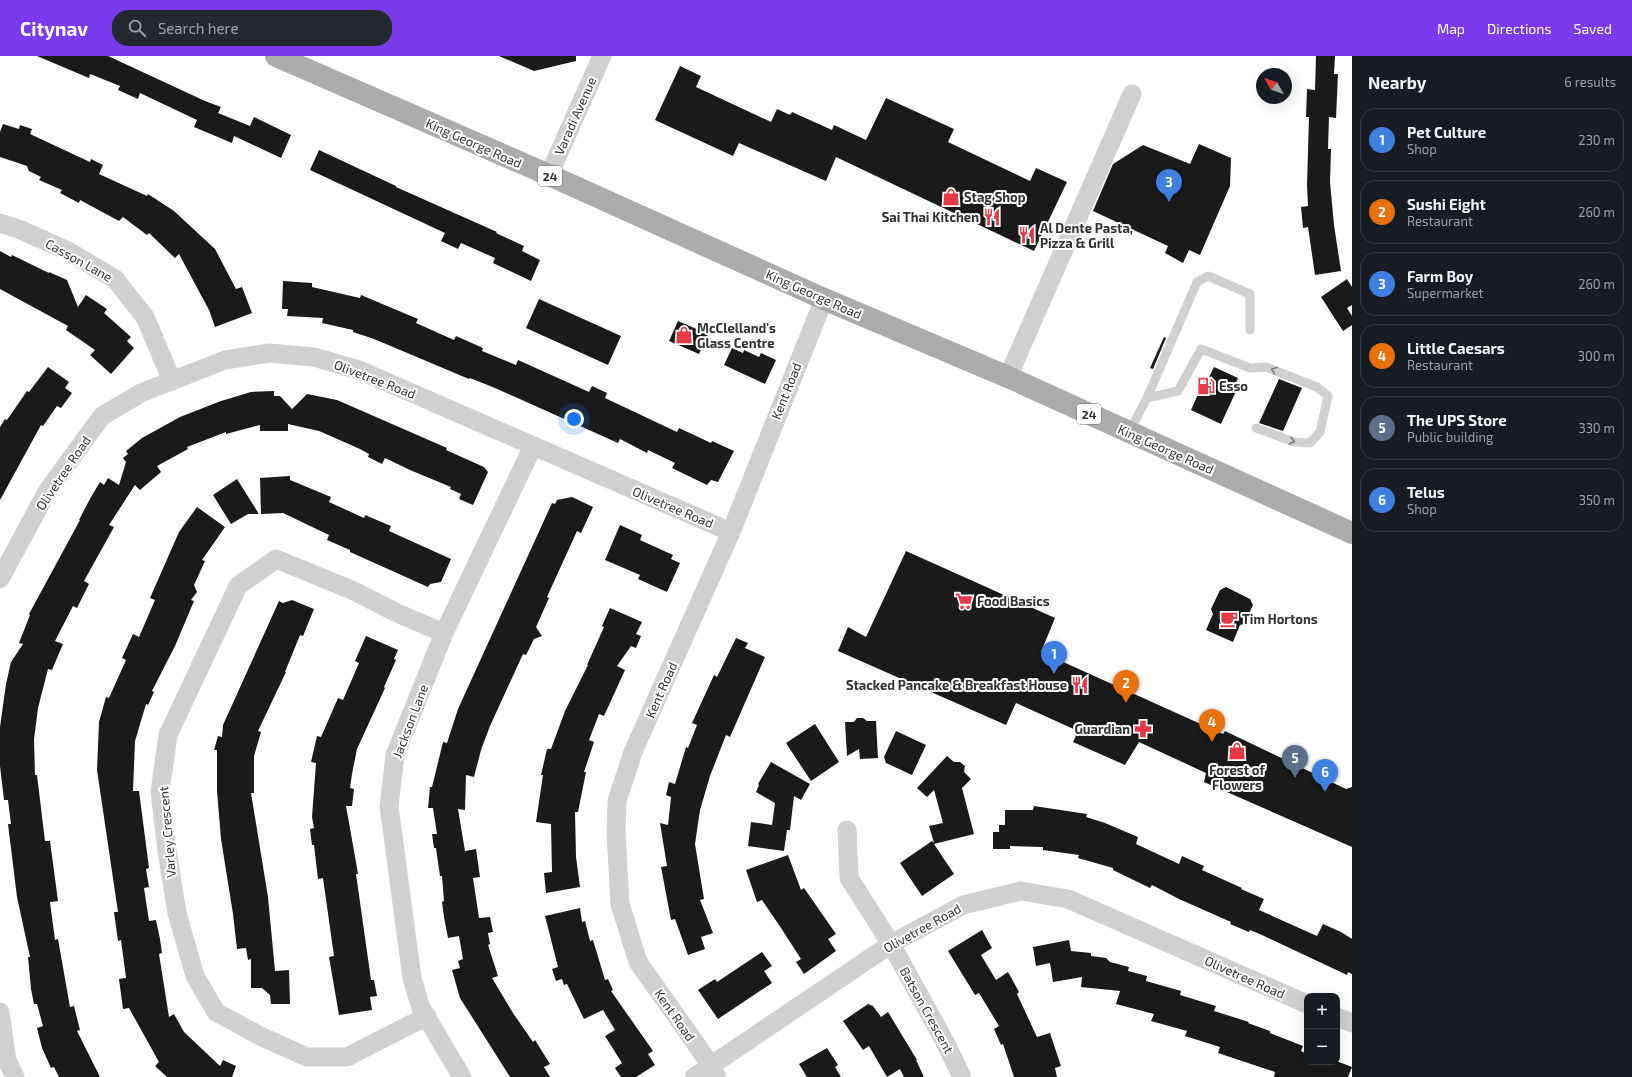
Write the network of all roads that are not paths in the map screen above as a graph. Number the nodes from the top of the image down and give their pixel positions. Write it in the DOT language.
graph roads {
  1 [pos="276,56"];
  2 [pos="602,56"];
  3 [pos="1132,94"];
  4 [pos="549,175"];
  5 [pos="0,223"];
  6 [pos="824,299"];
  7 [pos="1250,330"];
  8 [pos="1008,377"];
  9 [pos="172,382"];
  10 [pos="1147,398"];
  11 [pos="1256,428"];
  12 [pos="1129,432"];
  13 [pos="533,446"];
  14 [pos="731,532"];
  15 [pos="1352,533"];
  16 [pos="0,579"];
  17 [pos="444,633"];
  18 [pos="848,830"];
  19 [pos="890,944"];
  20 [pos="1304,1003"];
  21 [pos="0,1012"];
  22 [pos="427,1016"];
  23 [pos="1340,1018"];
  24 [pos="1352,1023"];
  25 [pos="714,1071"];
  26 [pos="15,1077"];
  27 [pos="462,1077"];
  28 [pos="694,1077"];
  29 [pos="962,1077"];
  1 -- 4 [label="main road, King George Road / 24"];
  2 -- 4 [label="street, Varadi Avenue"];
  3 -- 8 [label="street"];
  4 -- 6 [label="main road, King George Road / 24"];
  5 -- 9 [label="street, Casson Lane"];
  6 -- 8 [label="main road, King George Road / 24"];
  6 -- 14 [label="street, Kent Road"];
  7 -- 10 [label="lane"];
  8 -- 12 [label="main road, King George Road / 24"];
  9 -- 13 [label="street, Olivetree Road"];
  9 -- 16 [label="street, Olivetree Road"];
  11 -- 10 [label="lane, one-way"];
  10 -- 12 [label="lane"];
  12 -- 15 [label="main road, King George Road / 24"];
  13 -- 14 [label="street, Olivetree Road"];
  13 -- 17 [label="street, Jackson Lane"];
  14 -- 25 [label="street, Kent Road"];
  17 -- 22 [label="street, Jackson Lane"];
  17 -- 22 [label="street, Varley Crescent"];
  18 -- 19 [label="street, Batson Crescent"];
  19 -- 20 [label="street, Olivetree Road"];
  19 -- 25 [label="street, Olivetree Road"];
  19 -- 29 [label="street, Batson Crescent"];
  21 -- 26 [label="street"];
  22 -- 27 [label="street, Jackson Lane"];
  23 -- 24 [label="street"];
  25 -- 28 [label="street, Olivetree Road"];
}
